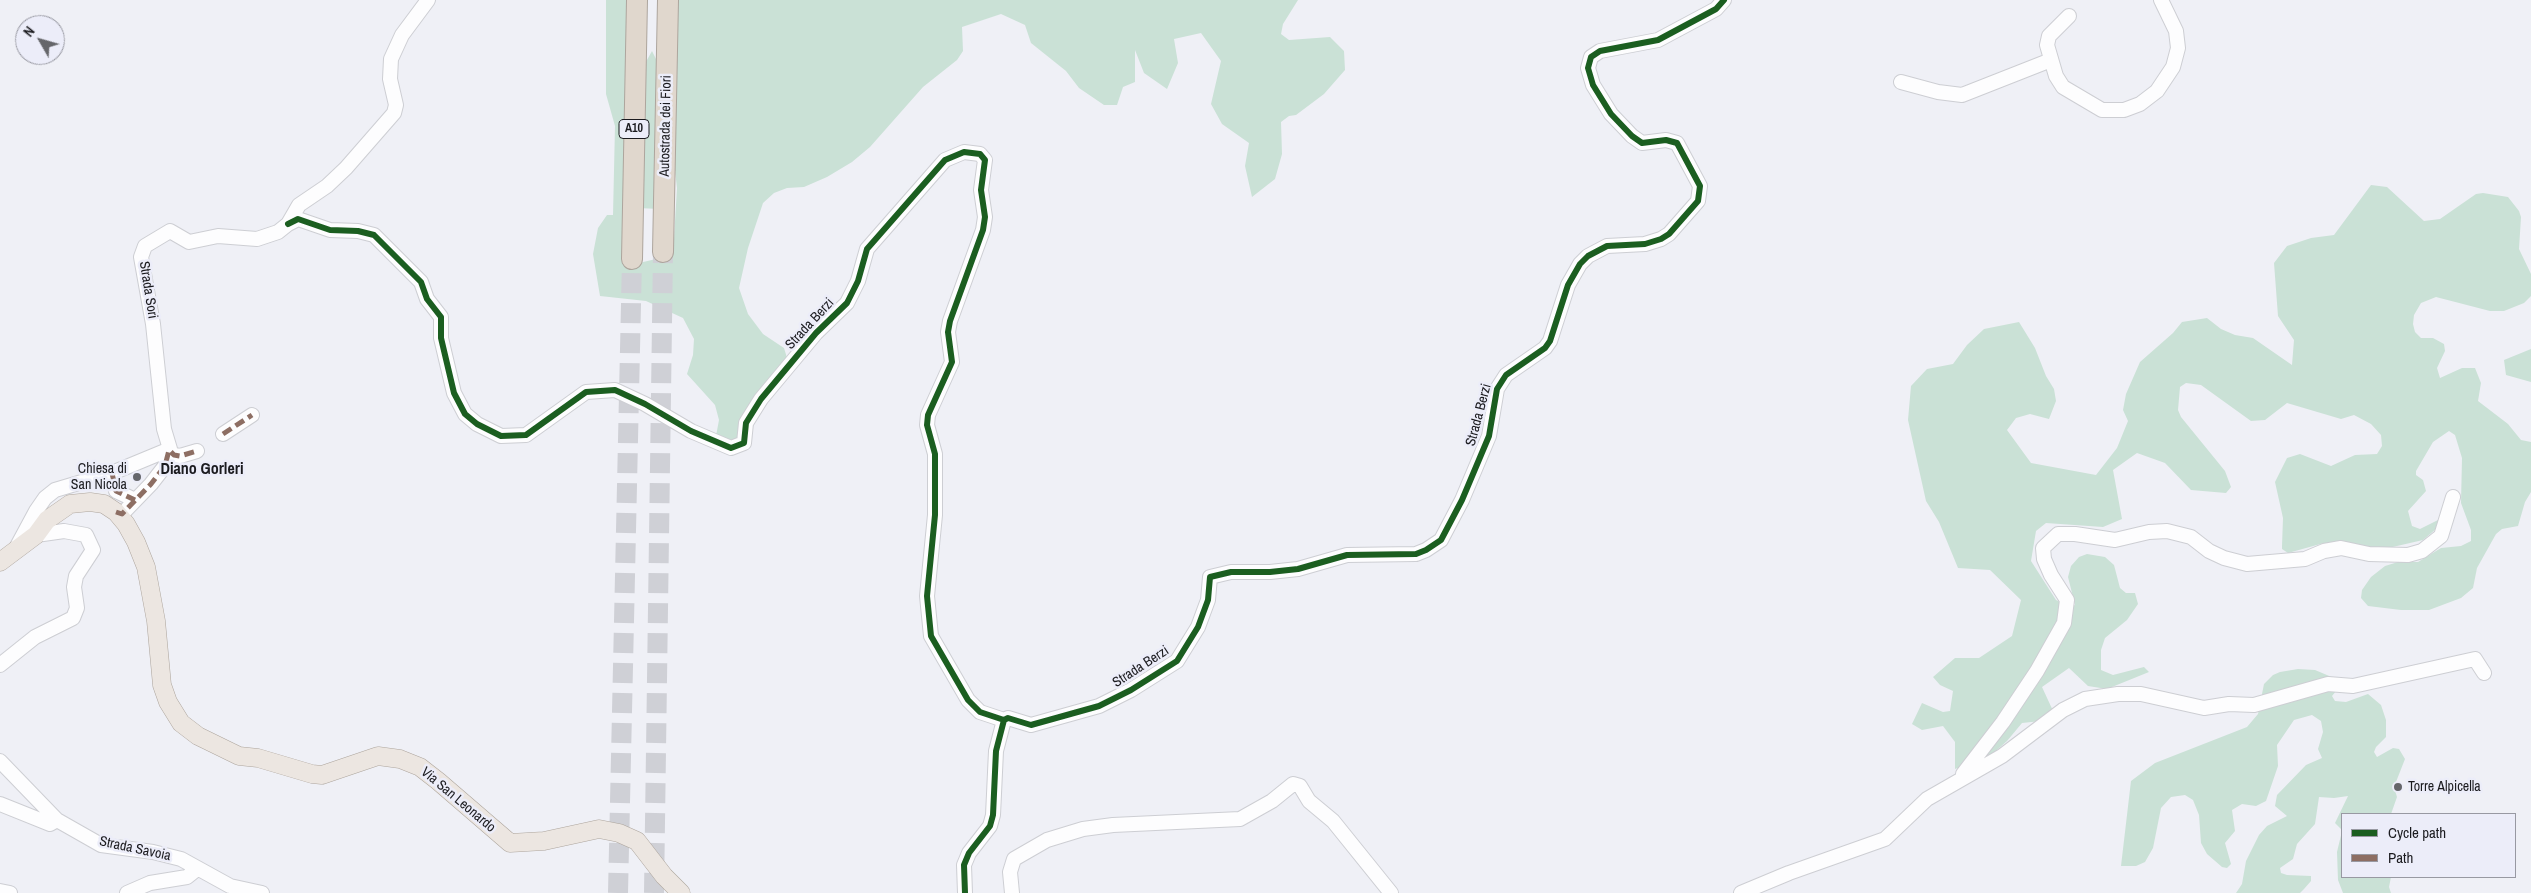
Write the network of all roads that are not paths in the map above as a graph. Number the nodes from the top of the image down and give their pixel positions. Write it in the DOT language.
graph roads {
  1 [pos="428,0"];
  2 [pos="638,0"];
  3 [pos="668,0"];
  4 [pos="1724,0"];
  5 [pos="2161,0"];
  6 [pos="2069,16"];
  7 [pos="2051,60"];
  8 [pos="1901,82"];
  9 [pos="288,224"];
  10 [pos="663,252"];
  11 [pos="632,259"];
  12 [pos="252,415"];
  13 [pos="222,434"];
  14 [pos="169,450"];
  15 [pos="197,451"];
  16 [pos="112,473"];
  17 [pos="2453,497"];
  18 [pos="135,500"];
  19 [pos="116,512"];
  20 [pos="36,535"];
  21 [pos="7,558"];
  22 [pos="0,665"];
  23 [pos="2484,673"];
  24 [pos="1004,720"];
  25 [pos="0,761"];
  26 [pos="1959,779"];
  27 [pos="0,804"];
  28 [pos="57,820"];
  29 [pos="197,869"];
  30 [pos="0,891"];
  31 [pos="10,893"];
  32 [pos="128,893"];
  33 [pos="262,893"];
  34 [pos="681,893"];
  35 [pos="965,893"];
  36 [pos="1012,893"];
  37 [pos="1391,893"];
  38 [pos="1741,893"];
  1 -- 9 [label="street, Strada Sori"];
  2 -- 11 [label="highway, A10"];
  3 -- 10 [label="highway, Autostrada dei Fiori / A10"];
  4 -- 24 [label="street, Strada Berzi"];
  5 -- 7 [label="street"];
  6 -- 7 [label="street"];
  7 -- 8 [label="street"];
  9 -- 14 [label="street, Strada Sori"];
  9 -- 24 [label="street, Strada Berzi"];
  12 -- 13 [label="street"];
  14 -- 15 [label="street"];
  14 -- 16 [label="street"];
  14 -- 18 [label="street"];
  16 -- 18 [label="street"];
  16 -- 21 [label="street"];
  17 -- 26 [label="street"];
  18 -- 19 [label="street"];
  19 -- 20 [label="main road"];
  19 -- 34 [label="main road, Via San Leonardo"];
  20 -- 21 [label="main road"];
  20 -- 22 [label="street"];
  23 -- 26 [label="street"];
  24 -- 35 [label="street"];
  25 -- 28 [label="street, Strada Savoia"];
  26 -- 38 [label="street"];
  27 -- 28 [label="street"];
  28 -- 29 [label="street, Strada Savoia"];
  29 -- 32 [label="street"];
  29 -- 33 [label="street, Strada Savoia"];
  30 -- 31 [label="street"];
  36 -- 37 [label="street"];
}
